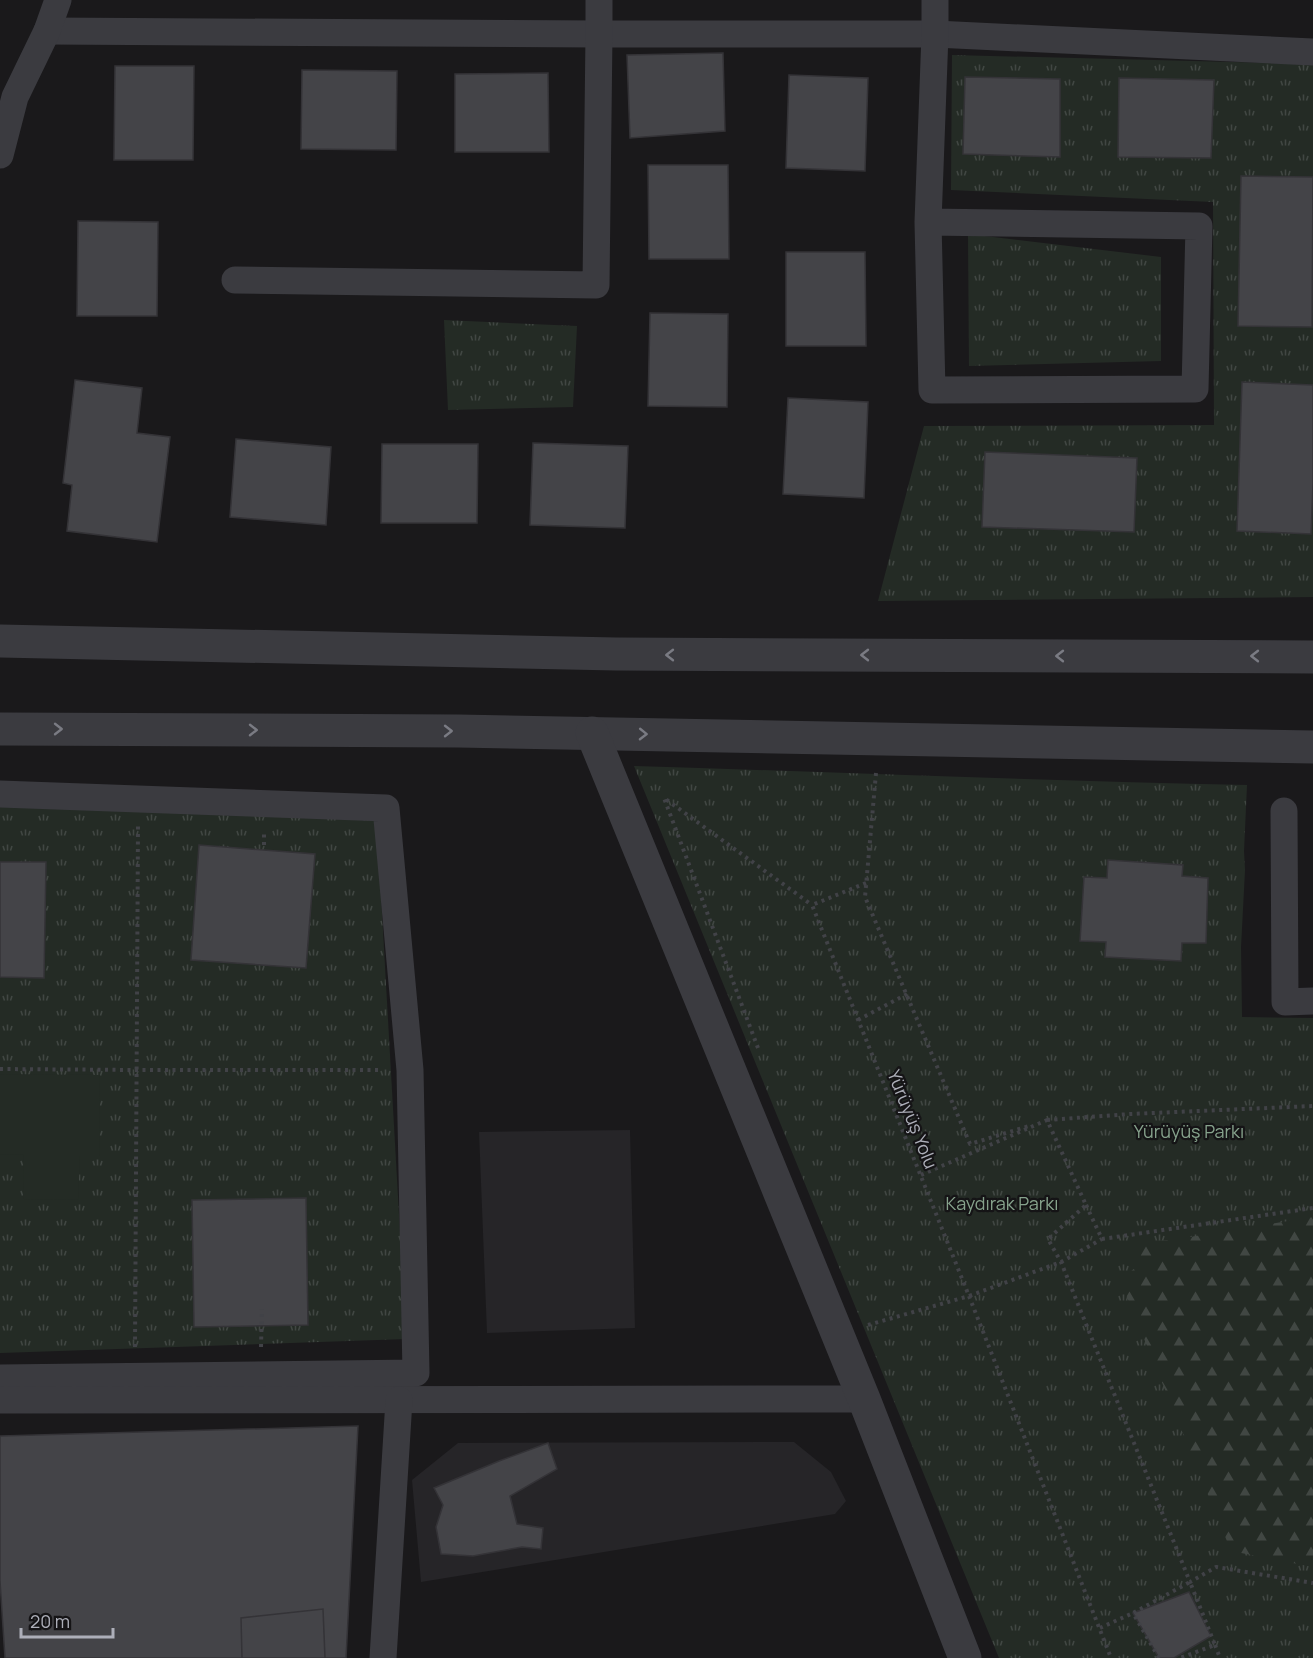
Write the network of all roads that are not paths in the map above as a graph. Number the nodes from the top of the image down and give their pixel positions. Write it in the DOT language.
graph roads {
  1 [pos="58,0"];
  2 [pos="598,0"];
  3 [pos="935,0"];
  4 [pos="47,31"];
  5 [pos="599,34"];
  6 [pos="936,34"];
  7 [pos="1313,52"];
  8 [pos="0,155"];
  9 [pos="928,222"];
  10 [pos="235,280"];
  11 [pos="0,641"];
  12 [pos="1313,657"];
  13 [pos="0,729"];
  14 [pos="592,733"];
  15 [pos="1313,747"];
  16 [pos="0,794"];
  17 [pos="1284,811"];
  18 [pos="1313,1000"];
  19 [pos="0,1378"];
  20 [pos="864,1399"];
  21 [pos="0,1400"];
  22 [pos="399,1400"];
  23 [pos="383,1658"];
  24 [pos="965,1658"];
  1 -- 4 [label="street"];
  2 -- 5 [label="street"];
  3 -- 6 [label="street"];
  4 -- 5 [label="street"];
  4 -- 8 [label="street"];
  5 -- 6 [label="street"];
  5 -- 10 [label="street"];
  6 -- 7 [label="street"];
  6 -- 9 [label="street"];
  9 -- 9 [label="street"];
  12 -- 11 [label="street, one-way"];
  13 -- 14 [label="street, one-way"];
  14 -- 15 [label="street, one-way"];
  14 -- 20 [label="street"];
  16 -- 19 [label="street"];
  17 -- 18 [label="street"];
  20 -- 22 [label="street"];
  20 -- 24 [label="street"];
  21 -- 22 [label="street"];
  22 -- 23 [label="street"];
}
